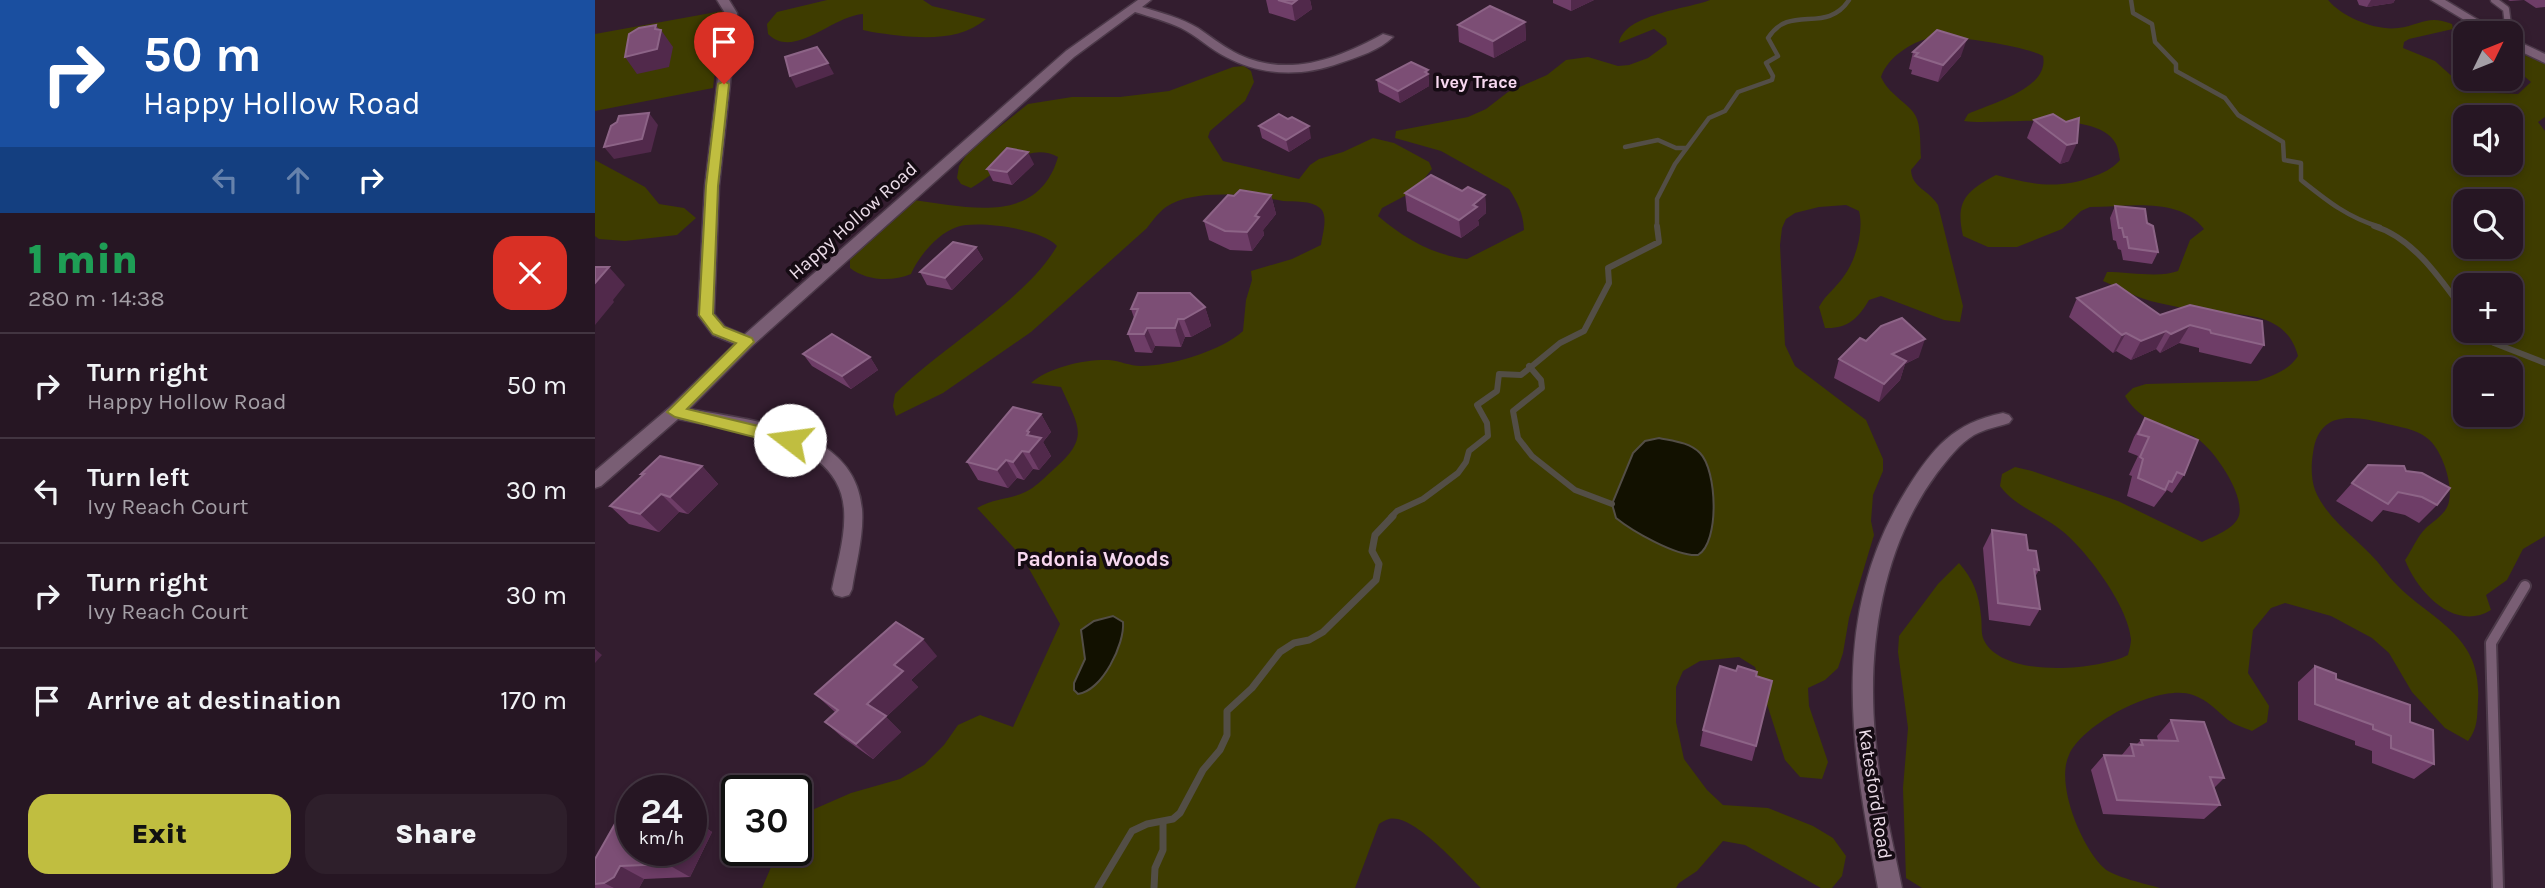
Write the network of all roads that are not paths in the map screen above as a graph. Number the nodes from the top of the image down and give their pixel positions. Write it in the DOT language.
graph roads {
  1 [pos="723,0"];
  2 [pos="2437,0"];
  3 [pos="2494,0"];
  4 [pos="1139,4"];
  5 [pos="2473,21"];
  6 [pos="2508,21"];
  7 [pos="1387,37"];
  8 [pos="2523,48"];
  9 [pos="2545,59"];
  10 [pos="746,342"];
  11 [pos="675,412"];
  12 [pos="2003,419"];
  13 [pos="595,481"];
  14 [pos="2525,586"];
  15 [pos="842,589"];
  16 [pos="1890,888"];
  17 [pos="2498,888"];
  1 -- 10 [label="street"];
  2 -- 5 [label="street"];
  3 -- 6 [label="lane"];
  4 -- 7 [label="street"];
  4 -- 10 [label="street, Happy Hollow Road"];
  8 -- 9 [label="street"];
  10 -- 11 [label="street, Happy Hollow Road"];
  11 -- 13 [label="street, Happy Hollow Road"];
  11 -- 15 [label="street"];
  12 -- 16 [label="street, Katesford Road"];
  14 -- 17 [label="lane"];
}
